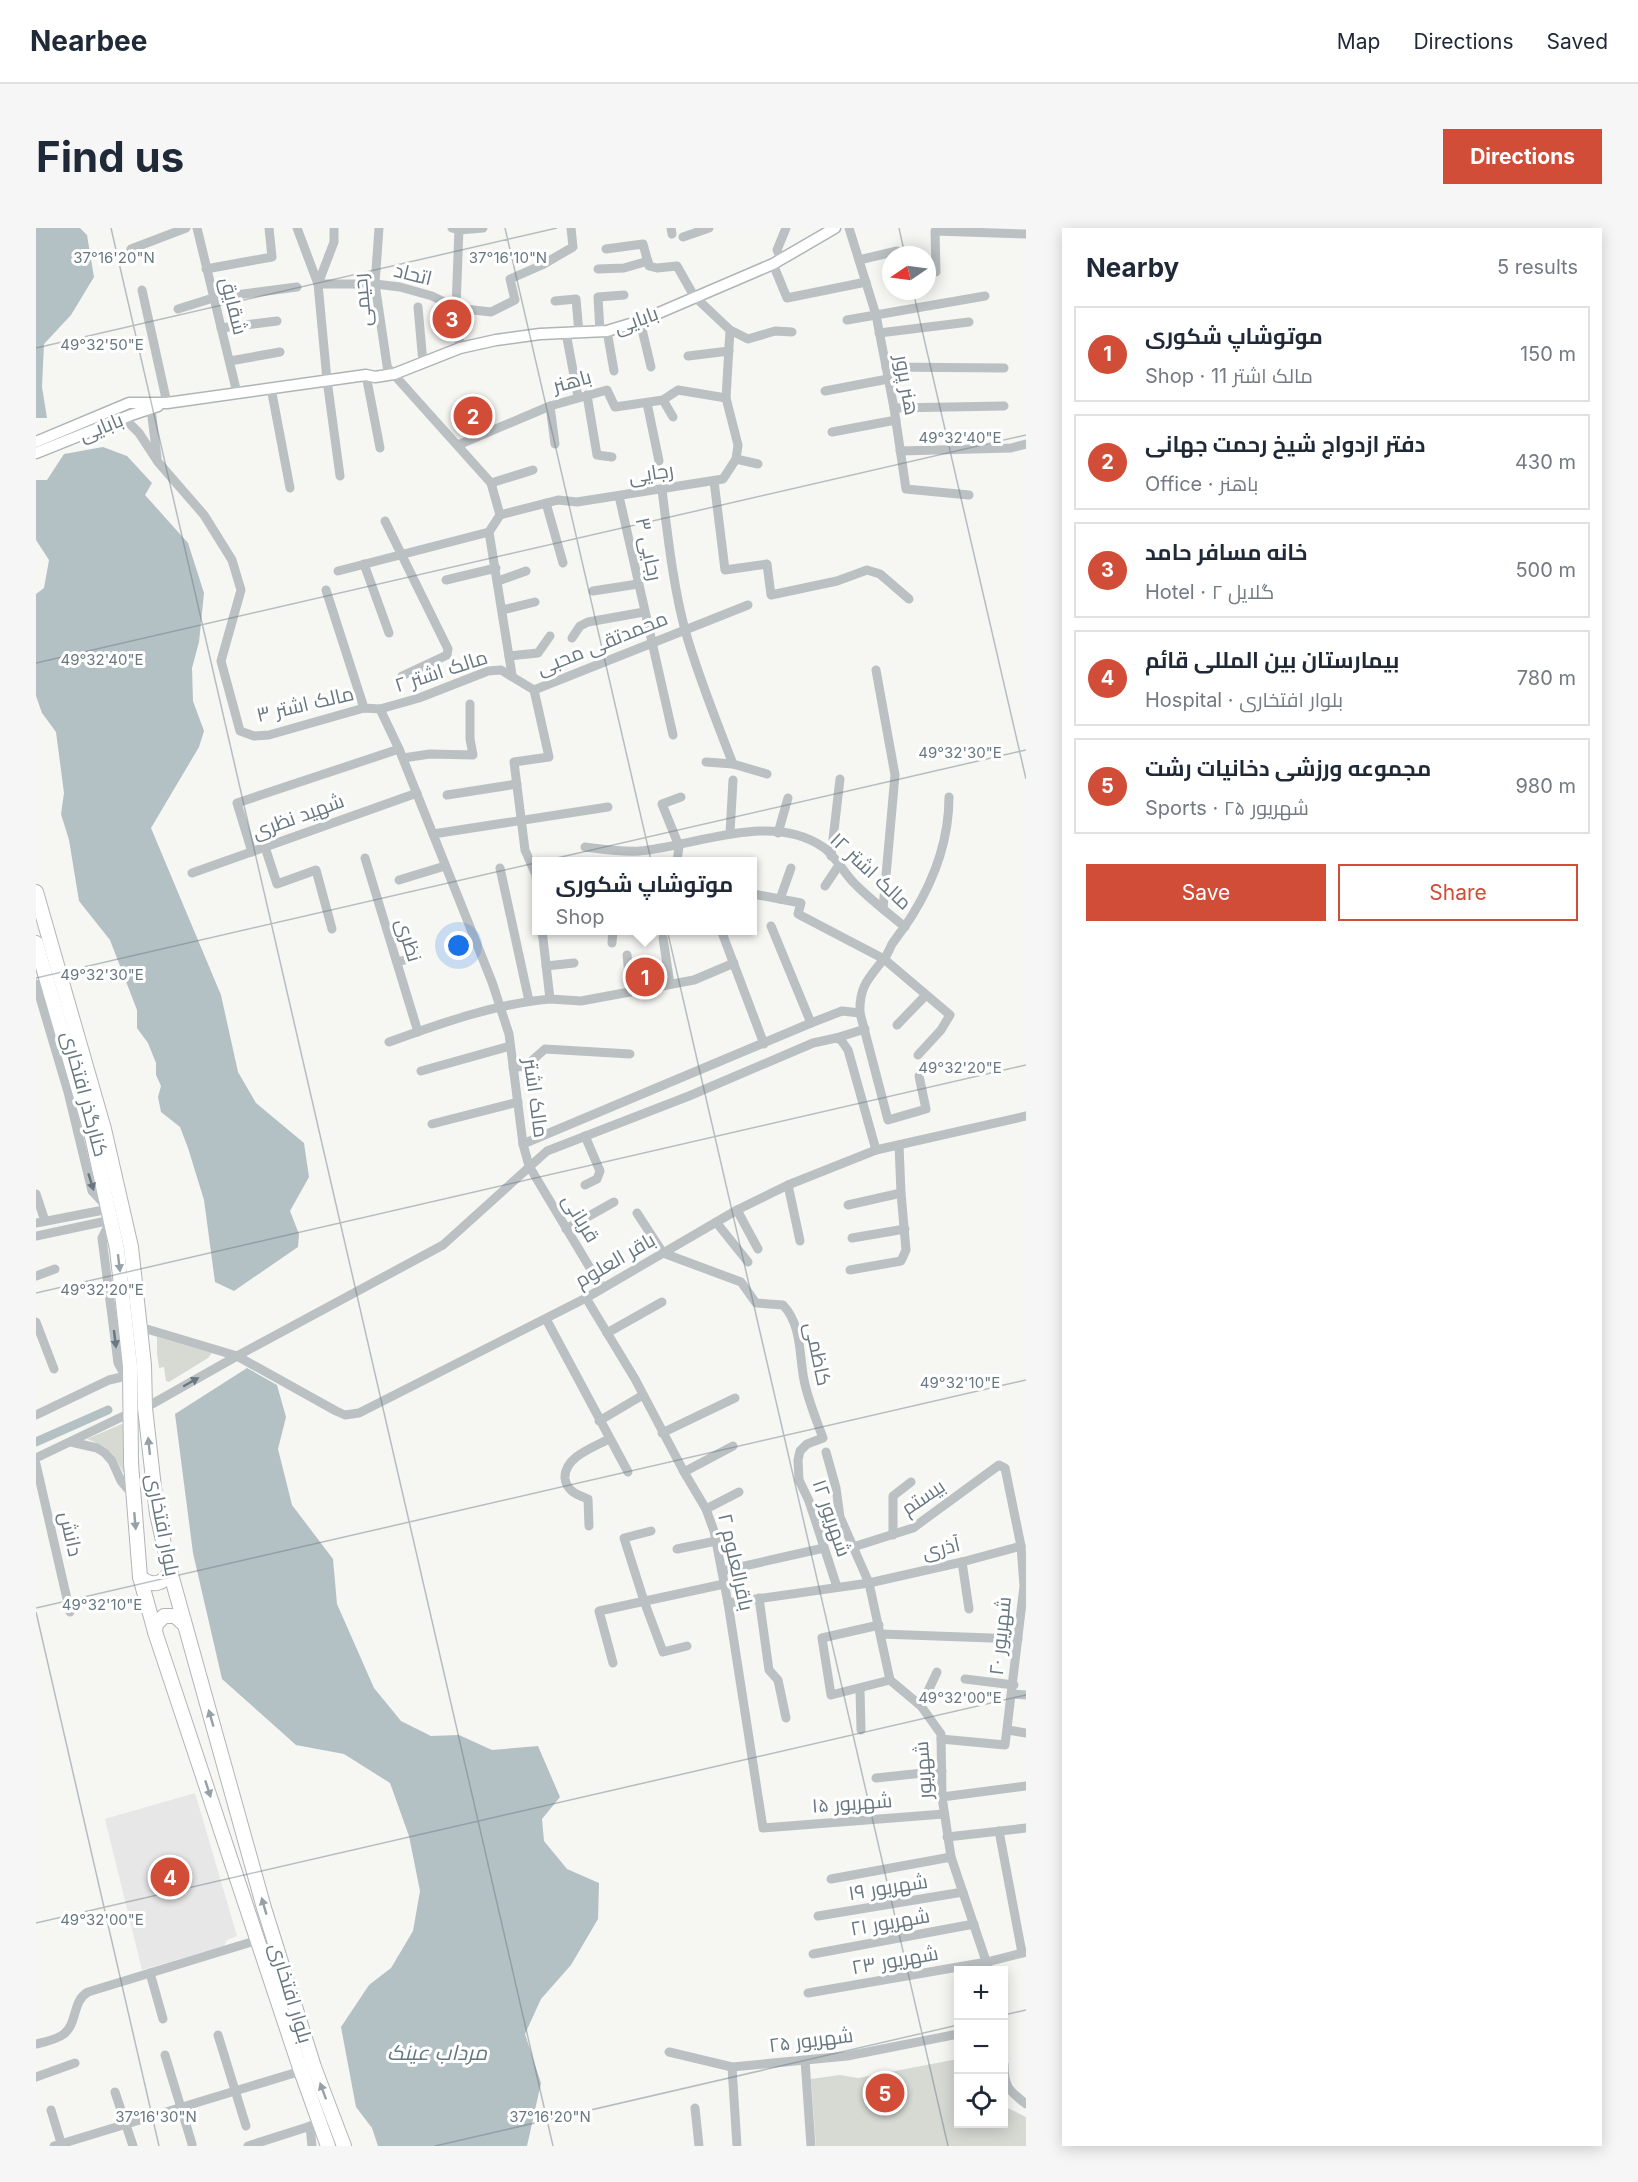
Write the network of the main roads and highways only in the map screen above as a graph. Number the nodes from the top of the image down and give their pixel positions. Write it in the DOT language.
graph roads {
  1 [pos="835,228"];
  2 [pos="167,403"];
  3 [pos="36,442"];
  4 [pos="36,453"];
  5 [pos="36,892"];
  6 [pos="36,943"];
  7 [pos="138,1410"];
  8 [pos="170,1571"];
  9 [pos="140,1577"];
  10 [pos="184,1624"];
  11 [pos="155,1632"];
  12 [pos="328,2146"];
  13 [pos="344,2146"];
  1 -- 2 [label="main road, بابایی"];
  2 -- 3 [label="main road, بابایی"];
  2 -- 4 [label="main road, بابایی"];
  5 -- 7 [label="highway, بلوار افتخاری"];
  6 -- 7 [label="highway, بلوار افتخاری, one-way"];
  8 -- 7 [label="highway, بلوار افتخاری, one-way"];
  7 -- 9 [label="highway, بلوار افتخاری, one-way"];
  8 -- 9 [label="highway"];
  8 -- 10 [label="highway, بلوار افتخاری"];
  9 -- 11 [label="highway, بلوار افتخاری"];
  10 -- 11 [label="highway"];
  13 -- 10 [label="highway, بلوار افتخاری, one-way"];
  11 -- 12 [label="highway, بلوار افتخاری, one-way"];
}
